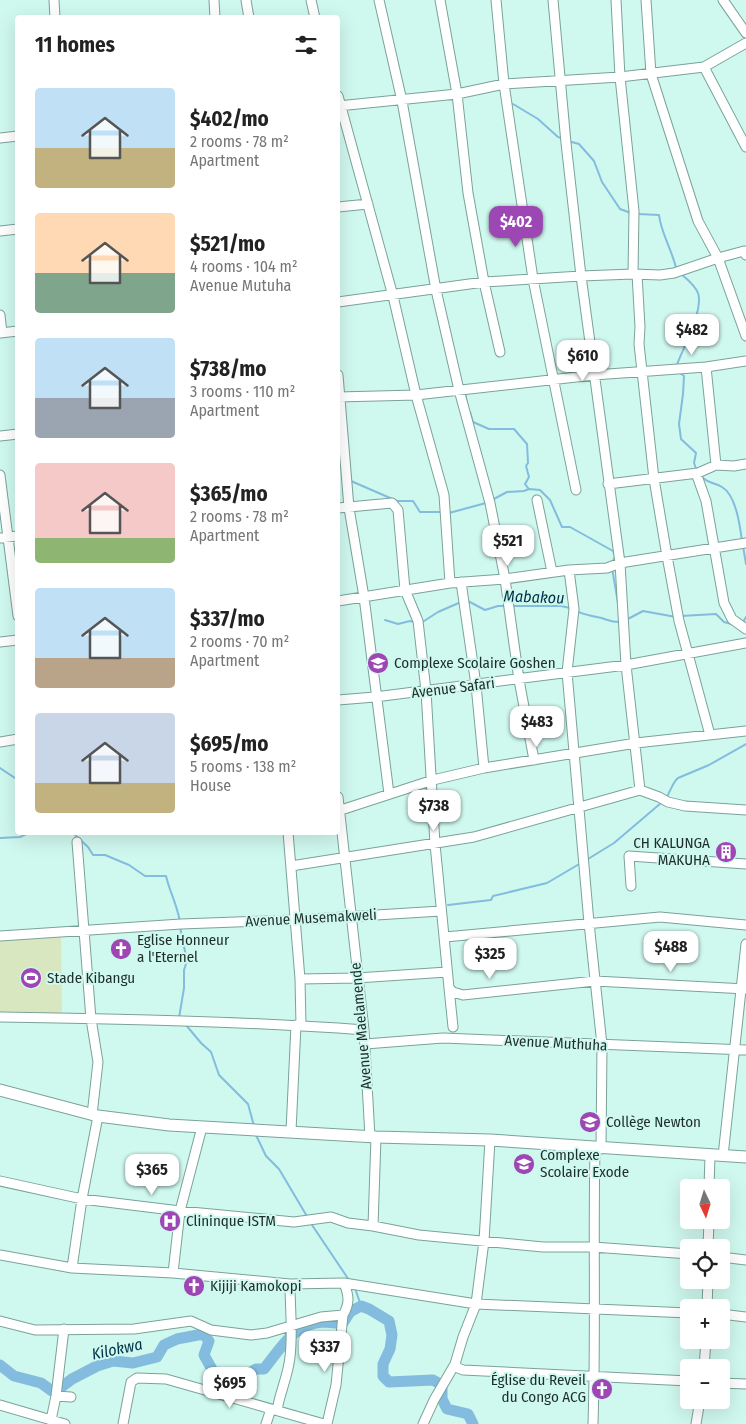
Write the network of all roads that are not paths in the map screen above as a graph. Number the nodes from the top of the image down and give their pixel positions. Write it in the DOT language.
graph roads {
  1 [pos="54,0"];
  2 [pos="214,0"];
  3 [pos="246,0"];
  4 [pos="311,0"];
  5 [pos="379,0"];
  6 [pos="440,0"];
  7 [pos="496,0"];
  8 [pos="553,0"];
  9 [pos="616,0"];
  10 [pos="646,0"];
  11 [pos="723,0"];
  12 [pos="56,15"];
  13 [pos="215,15"];
  14 [pos="248,15"];
  15 [pos="314,15"];
  16 [pos="746,33"];
  17 [pos="746,43"];
  18 [pos="704,67"];
  19 [pos="650,74"];
  20 [pos="620,77"];
  21 [pos="560,81"];
  22 [pos="504,84"];
  23 [pos="456,94"];
  24 [pos="402,101"];
  25 [pos="340,106"];
  26 [pos="340,109"];
  27 [pos="15,136"];
  28 [pos="0,138"];
  29 [pos="746,148"];
  30 [pos="368,204"];
  31 [pos="340,207"];
  32 [pos="15,229"];
  33 [pos="0,231"];
  34 [pos="746,255"];
  35 [pos="718,258"];
  36 [pos="635,274"];
  37 [pos="581,276"];
  38 [pos="533,279"];
  39 [pos="484,282"];
  40 [pos="436,290"];
  41 [pos="393,296"];
  42 [pos="340,302"];
  43 [pos="0,315"];
  44 [pos="15,331"];
  45 [pos="1,333"];
  46 [pos="746,336"];
  47 [pos="500,352"];
  48 [pos="746,361"];
  49 [pos="706,367"];
  50 [pos="641,371"];
  51 [pos="594,375"];
  52 [pos="554,379"];
  53 [pos="459,390"];
  54 [pos="416,395"];
  55 [pos="340,397"];
  56 [pos="340,418"];
  57 [pos="15,434"];
  58 [pos="0,436"];
  59 [pos="746,464"];
  60 [pos="716,465"];
  61 [pos="696,473"];
  62 [pos="0,475"];
  63 [pos="654,479"];
  64 [pos="608,484"];
  65 [pos="576,490"];
  66 [pos="537,500"];
  67 [pos="340,508"];
  68 [pos="349,508"];
  69 [pos="8,537"];
  70 [pos="743,543"];
  71 [pos="713,547"];
  72 [pos="667,556"];
  73 [pos="614,566"];
  74 [pos="569,570"];
  75 [pos="552,572"];
  76 [pos="505,579"];
  77 [pos="461,582"];
  78 [pos="450,583"];
  79 [pos="406,590"];
  80 [pos="15,592"];
  81 [pos="364,597"];
  82 [pos="340,601"];
  83 [pos="746,629"];
  84 [pos="15,640"];
  85 [pos="0,642"];
  86 [pos="746,643"];
  87 [pos="688,655"];
  88 [pos="626,666"];
  89 [pos="567,672"];
  90 [pos="519,680"];
  91 [pos="476,685"];
  92 [pos="426,691"];
  93 [pos="375,697"];
  94 [pos="340,700"];
  95 [pos="746,731"];
  96 [pos="710,735"];
  97 [pos="15,740"];
  98 [pos="0,742"];
  99 [pos="636,743"];
  100 [pos="574,753"];
  101 [pos="534,760"];
  102 [pos="484,768"];
  103 [pos="432,780"];
  104 [pos="640,790"];
  105 [pos="388,794"];
  106 [pos="579,808"];
  107 [pos="340,810"];
  108 [pos="746,810"];
  109 [pos="340,827"];
  110 [pos="288,835"];
  111 [pos="77,842"];
  112 [pos="436,844"];
  113 [pos="344,858"];
  114 [pos="746,864"];
  115 [pos="291,866"];
  116 [pos="631,886"];
  117 [pos="441,911"];
  118 [pos="351,916"];
  119 [pos="295,920"];
  120 [pos="589,923"];
  121 [pos="746,925"];
  122 [pos="84,931"];
  123 [pos="0,936"];
  124 [pos="445,937"];
  125 [pos="746,944"];
  126 [pos="447,972"];
  127 [pos="300,978"];
  128 [pos="357,978"];
  129 [pos="595,981"];
  130 [pos="449,988"];
  131 [pos="743,989"];
  132 [pos="0,1017"];
  133 [pos="92,1019"];
  134 [pos="298,1025"];
  135 [pos="453,1027"];
  136 [pos="364,1030"];
  137 [pos="365,1044"];
  138 [pos="602,1045"];
  139 [pos="735,1050"];
  140 [pos="746,1050"];
  141 [pos="0,1090"];
  142 [pos="95,1116"];
  143 [pos="202,1127"];
  144 [pos="291,1132"];
  145 [pos="373,1137"];
  146 [pos="490,1140"];
  147 [pos="598,1149"];
  148 [pos="710,1156"];
  149 [pos="723,1156"];
  150 [pos="746,1158"];
  151 [pos="709,1179"];
  152 [pos="0,1181"];
  153 [pos="82,1199"];
  154 [pos="180,1211"];
  155 [pos="373,1226"];
  156 [pos="484,1242"];
  157 [pos="593,1247"];
  158 [pos="680,1253"];
  159 [pos="0,1255"];
  160 [pos="730,1258"];
  161 [pos="746,1260"];
  162 [pos="72,1268"];
  163 [pos="173,1272"];
  164 [pos="290,1284"];
  165 [pos="349,1284"];
  166 [pos="476,1304"];
  167 [pos="595,1310"];
  168 [pos="680,1312"];
  169 [pos="730,1315"];
  170 [pos="746,1317"];
  171 [pos="343,1320"];
  172 [pos="0,1321"];
  173 [pos="292,1325"];
  174 [pos="64,1329"];
  175 [pos="455,1364"];
  176 [pos="594,1375"];
  177 [pos="680,1380"];
  178 [pos="730,1383"];
  179 [pos="746,1384"];
  180 [pos="57,1392"];
  181 [pos="71,1397"];
  182 [pos="0,1405"];
  183 [pos="274,1409"];
  184 [pos="698,1409"];
  185 [pos="51,1420"];
  186 [pos="65,1424"];
  187 [pos="123,1424"];
  188 [pos="266,1424"];
  189 [pos="326,1424"];
  190 [pos="423,1424"];
  191 [pos="593,1424"];
  192 [pos="696,1424"];
  1 -- 12 [label="street"];
  2 -- 13 [label="street"];
  3 -- 14 [label="street"];
  4 -- 15 [label="street"];
  5 -- 24 [label="street"];
  6 -- 23 [label="street"];
  7 -- 22 [label="street"];
  8 -- 21 [label="street"];
  9 -- 20 [label="street"];
  10 -- 19 [label="street"];
  11 -- 16 [label="street"];
  17 -- 18 [label="street"];
  18 -- 19 [label="street"];
  18 -- 29 [label="street"];
  19 -- 20 [label="street"];
  19 -- 35 [label="street"];
  20 -- 21 [label="street"];
  20 -- 36 [label="street"];
  21 -- 22 [label="street"];
  21 -- 37 [label="street"];
  22 -- 23 [label="street"];
  22 -- 38 [label="street"];
  23 -- 24 [label="street"];
  23 -- 39 [label="street"];
  24 -- 25 [label="street"];
  24 -- 40 [label="street"];
  26 -- 30 [label="street"];
  27 -- 28 [label="street"];
  30 -- 31 [label="street"];
  30 -- 41 [label="street"];
  32 -- 33 [label="street"];
  34 -- 35 [label="street"];
  35 -- 36 [label="street"];
  35 -- 46 [label="street"];
  36 -- 37 [label="street"];
  36 -- 50 [label="street"];
  37 -- 38 [label="street"];
  37 -- 51 [label="street"];
  38 -- 39 [label="street"];
  38 -- 52 [label="street"];
  39 -- 40 [label="street"];
  39 -- 47 [label="street"];
  40 -- 41 [label="street"];
  40 -- 53 [label="street"];
  41 -- 42 [label="street"];
  41 -- 54 [label="street"];
  43 -- 45 [label="street"];
  44 -- 45 [label="street"];
  48 -- 49 [label="street"];
  49 -- 50 [label="street"];
  49 -- 60 [label="street"];
  50 -- 51 [label="street"];
  50 -- 63 [label="street"];
  51 -- 52 [label="street"];
  51 -- 64 [label="street"];
  52 -- 53 [label="street"];
  52 -- 65 [label="street"];
  53 -- 54 [label="street"];
  53 -- 76 [label="street"];
  54 -- 55 [label="street"];
  54 -- 78 [label="street"];
  56 -- 68 [label="street"];
  57 -- 58 [label="street"];
  59 -- 60 [label="street"];
  60 -- 61 [label="street"];
  61 -- 63 [label="street"];
  61 -- 71 [label="street"];
  62 -- 69 [label="street"];
  63 -- 64 [label="street"];
  63 -- 72 [label="street"];
  64 -- 73 [label="street"];
  66 -- 75 [label="street"];
  67 -- 68 [label="street"];
  68 -- 79 [label="street"];
  68 -- 81 [label="street"];
  69 -- 80 [label="street"];
  70 -- 71 [label="street"];
  71 -- 72 [label="street"];
  71 -- 83 [label="street"];
  72 -- 73 [label="street"];
  72 -- 87 [label="street"];
  73 -- 74 [label="street"];
  73 -- 88 [label="street"];
  74 -- 75 [label="street"];
  74 -- 89 [label="street"];
  75 -- 76 [label="street"];
  76 -- 77 [label="street"];
  76 -- 90 [label="street"];
  77 -- 78 [label="street"];
  77 -- 91 [label="street"];
  78 -- 79 [label="street"];
  79 -- 81 [label="street"];
  79 -- 92 [label="street"];
  81 -- 82 [label="street"];
  81 -- 93 [label="street"];
  84 -- 85 [label="street"];
  86 -- 87 [label="street, Avenue Safari"];
  87 -- 88 [label="street, Avenue Safari"];
  87 -- 96 [label="street"];
  88 -- 89 [label="street, Avenue Safari"];
  88 -- 99 [label="street"];
  89 -- 90 [label="street, Avenue Safari"];
  89 -- 100 [label="street"];
  90 -- 91 [label="street, Avenue Safari"];
  90 -- 101 [label="street"];
  91 -- 92 [label="street, Avenue Safari"];
  91 -- 102 [label="street"];
  92 -- 93 [label="street, Avenue Safari"];
  92 -- 103 [label="street"];
  93 -- 94 [label="street, Avenue Safari"];
  93 -- 105 [label="street"];
  95 -- 96 [label="street"];
  96 -- 99 [label="street"];
  97 -- 98 [label="street"];
  99 -- 100 [label="street"];
  99 -- 104 [label="street"];
  100 -- 101 [label="street"];
  100 -- 106 [label="street"];
  101 -- 102 [label="street"];
  102 -- 103 [label="street"];
  103 -- 105 [label="street"];
  103 -- 112 [label="street"];
  104 -- 106 [label="street"];
  104 -- 108 [label="street"];
  105 -- 107 [label="street"];
  106 -- 112 [label="street"];
  106 -- 120 [label="street"];
  109 -- 113 [label="street, Avenue Maelamende"];
  110 -- 115 [label="street"];
  111 -- 122 [label="street"];
  112 -- 113 [label="street"];
  112 -- 117 [label="street"];
  113 -- 115 [label="street"];
  113 -- 118 [label="street, Avenue Maelamende"];
  114 -- 116 [label="street"];
  115 -- 119 [label="street"];
  117 -- 118 [label="street, Avenue Musemakweli"];
  117 -- 124 [label="street"];
  118 -- 119 [label="street, Avenue Musemakweli"];
  118 -- 128 [label="street, Avenue Maelamende"];
  119 -- 122 [label="street, Avenue Musemakweli"];
  119 -- 127 [label="street"];
  120 -- 121 [label="street"];
  120 -- 124 [label="street"];
  120 -- 129 [label="street"];
  122 -- 123 [label="street, Avenue Musemakweli"];
  122 -- 133 [label="street"];
  124 -- 126 [label="street"];
  125 -- 131 [label="street"];
  126 -- 128 [label="street"];
  126 -- 130 [label="street"];
  127 -- 128 [label="street"];
  127 -- 134 [label="street"];
  128 -- 136 [label="street, Avenue Maelamende"];
  129 -- 130 [label="street"];
  129 -- 131 [label="street"];
  129 -- 138 [label="street"];
  130 -- 135 [label="street"];
  131 -- 139 [label="street"];
  132 -- 133 [label="street"];
  133 -- 134 [label="street"];
  133 -- 142 [label="street"];
  134 -- 136 [label="street"];
  134 -- 144 [label="street"];
  136 -- 137 [label="street, Avenue Maelamende"];
  137 -- 138 [label="street, Avenue Muthuha"];
  137 -- 145 [label="street, Avenue Maelamende"];
  138 -- 139 [label="street, Avenue Muthuha"];
  138 -- 147 [label="street"];
  139 -- 140 [label="street, Avenue Muthuha"];
  139 -- 149 [label="street"];
  141 -- 142 [label="main road"];
  142 -- 143 [label="main road"];
  142 -- 153 [label="street"];
  143 -- 144 [label="main road"];
  143 -- 154 [label="street"];
  144 -- 145 [label="main road"];
  145 -- 146 [label="main road"];
  145 -- 155 [label="street, Avenue Maelamende"];
  146 -- 147 [label="main road"];
  146 -- 156 [label="street"];
  147 -- 148 [label="main road"];
  147 -- 157 [label="street"];
  148 -- 149 [label="main road"];
  148 -- 151 [label="street"];
  149 -- 150 [label="main road"];
  152 -- 153 [label="street"];
  153 -- 154 [label="street"];
  153 -- 162 [label="street"];
  154 -- 155 [label="street"];
  154 -- 163 [label="street"];
  155 -- 156 [label="street"];
  156 -- 157 [label="street"];
  156 -- 166 [label="street"];
  157 -- 158 [label="street"];
  157 -- 167 [label="street"];
  159 -- 162 [label="street"];
  160 -- 161 [label="street"];
  162 -- 163 [label="street"];
  163 -- 164 [label="street"];
  164 -- 165 [label="street"];
  164 -- 173 [label="street"];
  165 -- 166 [label="street"];
  165 -- 171 [label="street"];
  166 -- 167 [label="street"];
  166 -- 175 [label="street"];
  167 -- 168 [label="street"];
  167 -- 176 [label="street"];
  169 -- 170 [label="street"];
  171 -- 173 [label="street"];
  171 -- 189 [label="street"];
  172 -- 174 [label="street"];
  173 -- 174 [label="street"];
  173 -- 183 [label="street"];
  174 -- 180 [label="street"];
  175 -- 176 [label="street"];
  175 -- 190 [label="street"];
  176 -- 177 [label="street"];
  176 -- 191 [label="street"];
  178 -- 179 [label="street"];
  180 -- 181 [label="street"];
  180 -- 185 [label="street"];
  182 -- 185 [label="street"];
  183 -- 187 [label="street"];
  183 -- 188 [label="street"];
  183 -- 189 [label="street"];
  184 -- 192 [label="street"];
  185 -- 186 [label="street"];
}
